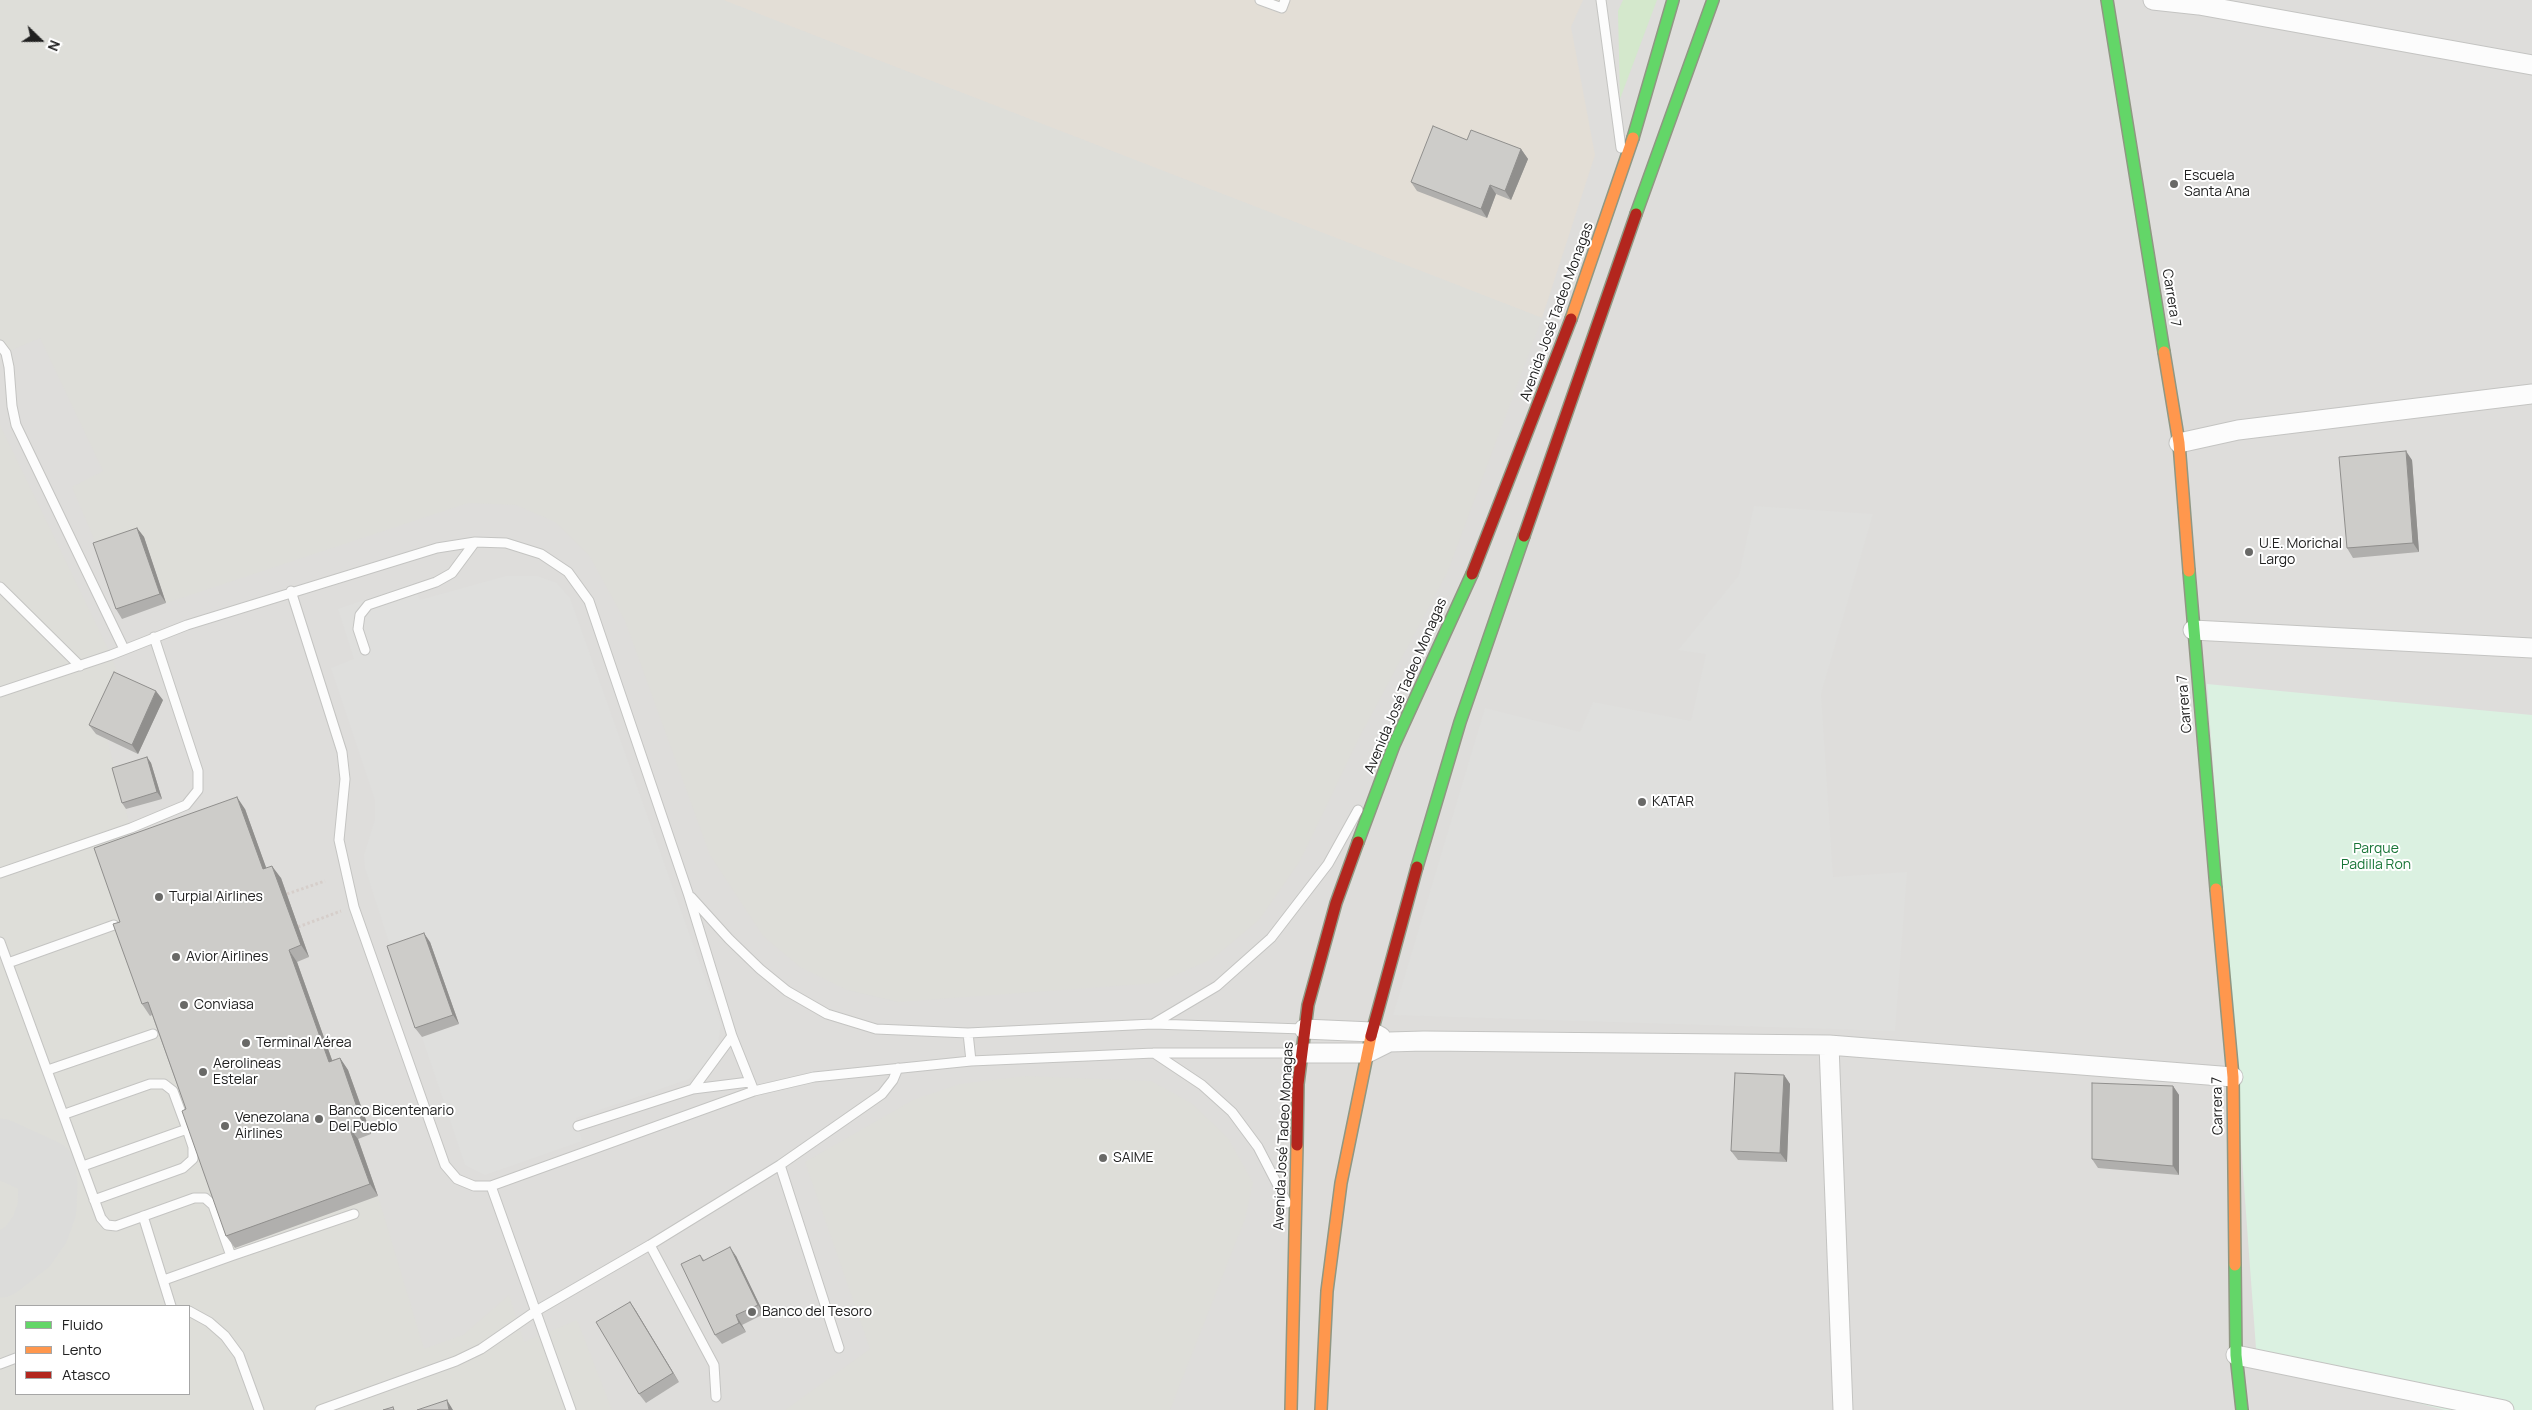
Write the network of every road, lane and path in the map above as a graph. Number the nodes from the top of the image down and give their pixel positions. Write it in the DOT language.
graph roads {
  1 [pos="1260,0"];
  2 [pos="1285,0"];
  3 [pos="1601,0"];
  4 [pos="1674,0"];
  5 [pos="1713,0"];
  6 [pos="2107,0"];
  7 [pos="2153,0"];
  8 [pos="2532,65"];
  9 [pos="1624,169"];
  10 [pos="0,345"];
  11 [pos="2532,394"];
  12 [pos="2180,443"];
  13 [pos="476,542"];
  14 [pos="0,587"];
  15 [pos="291,591"];
  16 [pos="2193,630"];
  17 [pos="154,637"];
  18 [pos="2532,648"];
  19 [pos="124,649"];
  20 [pos="365,650"];
  21 [pos="80,666"];
  22 [pos="0,692"];
  23 [pos="1394,745"];
  24 [pos="0,873"];
  25 [pos="325,881"];
  26 [pos="688,893"];
  27 [pos="287,894"];
  28 [pos="342,911"];
  29 [pos="114,925"];
  30 [pos="298,927"];
  31 [pos="0,942"];
  32 [pos="8,963"];
  33 [pos="1153,1024"];
  34 [pos="1304,1029"];
  35 [pos="1372,1032"];
  36 [pos="968,1033"];
  37 [pos="153,1034"];
  38 [pos="732,1036"];
  39 [pos="1389,1042"];
  40 [pos="1829,1045"];
  41 [pos="1154,1053"];
  42 [pos="1301,1053"];
  43 [pos="1367,1053"];
  44 [pos="971,1061"];
  45 [pos="898,1068"];
  46 [pos="48,1070"];
  47 [pos="2233,1077"];
  48 [pos="749,1082"];
  49 [pos="693,1089"];
  50 [pos="754,1091"];
  51 [pos="65,1114"];
  52 [pos="578,1126"];
  53 [pos="187,1129"];
  54 [pos="780,1164"];
  55 [pos="83,1166"];
  56 [pos="491,1186"];
  57 [pos="94,1200"];
  58 [pos="354,1214"];
  59 [pos="144,1216"];
  60 [pos="1295,1217"];
  61 [pos="650,1245"];
  62 [pos="231,1256"];
  63 [pos="164,1280"];
  64 [pos="171,1305"];
  65 [pos="536,1311"];
  66 [pos="190,1312"];
  67 [pos="839,1348"];
  68 [pos="2236,1355"];
  69 [pos="15,1358"];
  70 [pos="0,1362"];
  71 [pos="716,1397"];
  72 [pos="259,1410"];
  73 [pos="320,1410"];
  74 [pos="571,1410"];
  75 [pos="1291,1410"];
  76 [pos="1321,1410"];
  77 [pos="1843,1410"];
  78 [pos="2242,1410"];
  79 [pos="2504,1410"];
  1 -- 2 [label="lane"];
  3 -- 9 [label="lane"];
  4 -- 9 [label="main road, Avenida José Tadeo Monagas"];
  5 -- 35 [label="main road"];
  6 -- 12 [label="main road, Carrera 7"];
  7 -- 8 [label="street"];
  9 -- 23 [label="main road, Avenida José Tadeo Monagas"];
  10 -- 19 [label="lane"];
  11 -- 12 [label="street"];
  12 -- 16 [label="main road, Carrera 7"];
  13 -- 15 [label="lane"];
  13 -- 20 [label="lane"];
  13 -- 26 [label="lane"];
  14 -- 21 [label="lane"];
  15 -- 17 [label="lane"];
  15 -- 56 [label="lane"];
  16 -- 18 [label="street"];
  16 -- 47 [label="main road, Carrera 7"];
  17 -- 19 [label="lane"];
  17 -- 24 [label="lane"];
  19 -- 21 [label="lane"];
  21 -- 22 [label="lane"];
  23 -- 33 [label="lane"];
  23 -- 34 [label="main road, Avenida José Tadeo Monagas"];
  25 -- 27 [label="path"];
  26 -- 36 [label="lane"];
  26 -- 38 [label="lane"];
  28 -- 30 [label="path"];
  29 -- 32 [label="lane"];
  31 -- 32 [label="lane"];
  32 -- 46 [label="lane"];
  33 -- 34 [label="lane"];
  33 -- 36 [label="lane"];
  34 -- 35 [label="street"];
  34 -- 42 [label="main road, Avenida José Tadeo Monagas"];
  35 -- 39 [label="street"];
  35 -- 43 [label="main road"];
  36 -- 44 [label="lane"];
  37 -- 46 [label="lane"];
  38 -- 48 [label="lane"];
  38 -- 49 [label="lane"];
  39 -- 40 [label="street"];
  39 -- 43 [label="street"];
  40 -- 47 [label="street"];
  40 -- 77 [label="street"];
  41 -- 42 [label="lane"];
  41 -- 44 [label="lane"];
  41 -- 60 [label="lane"];
  42 -- 43 [label="street"];
  42 -- 60 [label="main road, Avenida José Tadeo Monagas"];
  43 -- 76 [label="main road"];
  44 -- 45 [label="lane"];
  45 -- 50 [label="lane"];
  45 -- 54 [label="lane"];
  46 -- 51 [label="lane"];
  47 -- 68 [label="main road, Carrera 7"];
  48 -- 49 [label="lane"];
  48 -- 50 [label="lane"];
  49 -- 52 [label="lane"];
  50 -- 56 [label="lane"];
  51 -- 53 [label="lane"];
  51 -- 55 [label="lane"];
  53 -- 55 [label="lane"];
  53 -- 57 [label="lane"];
  54 -- 61 [label="lane"];
  54 -- 67 [label="lane"];
  55 -- 57 [label="lane"];
  56 -- 65 [label="lane"];
  57 -- 59 [label="lane"];
  58 -- 62 [label="lane"];
  59 -- 62 [label="lane"];
  59 -- 63 [label="lane"];
  60 -- 75 [label="main road, Avenida José Tadeo Monagas"];
  61 -- 65 [label="lane"];
  61 -- 71 [label="lane"];
  62 -- 63 [label="lane"];
  63 -- 64 [label="lane"];
  65 -- 73 [label="lane"];
  65 -- 74 [label="lane"];
  66 -- 72 [label="lane"];
  68 -- 78 [label="main road, Carrera 7"];
  68 -- 79 [label="street"];
  69 -- 70 [label="lane"];
}
